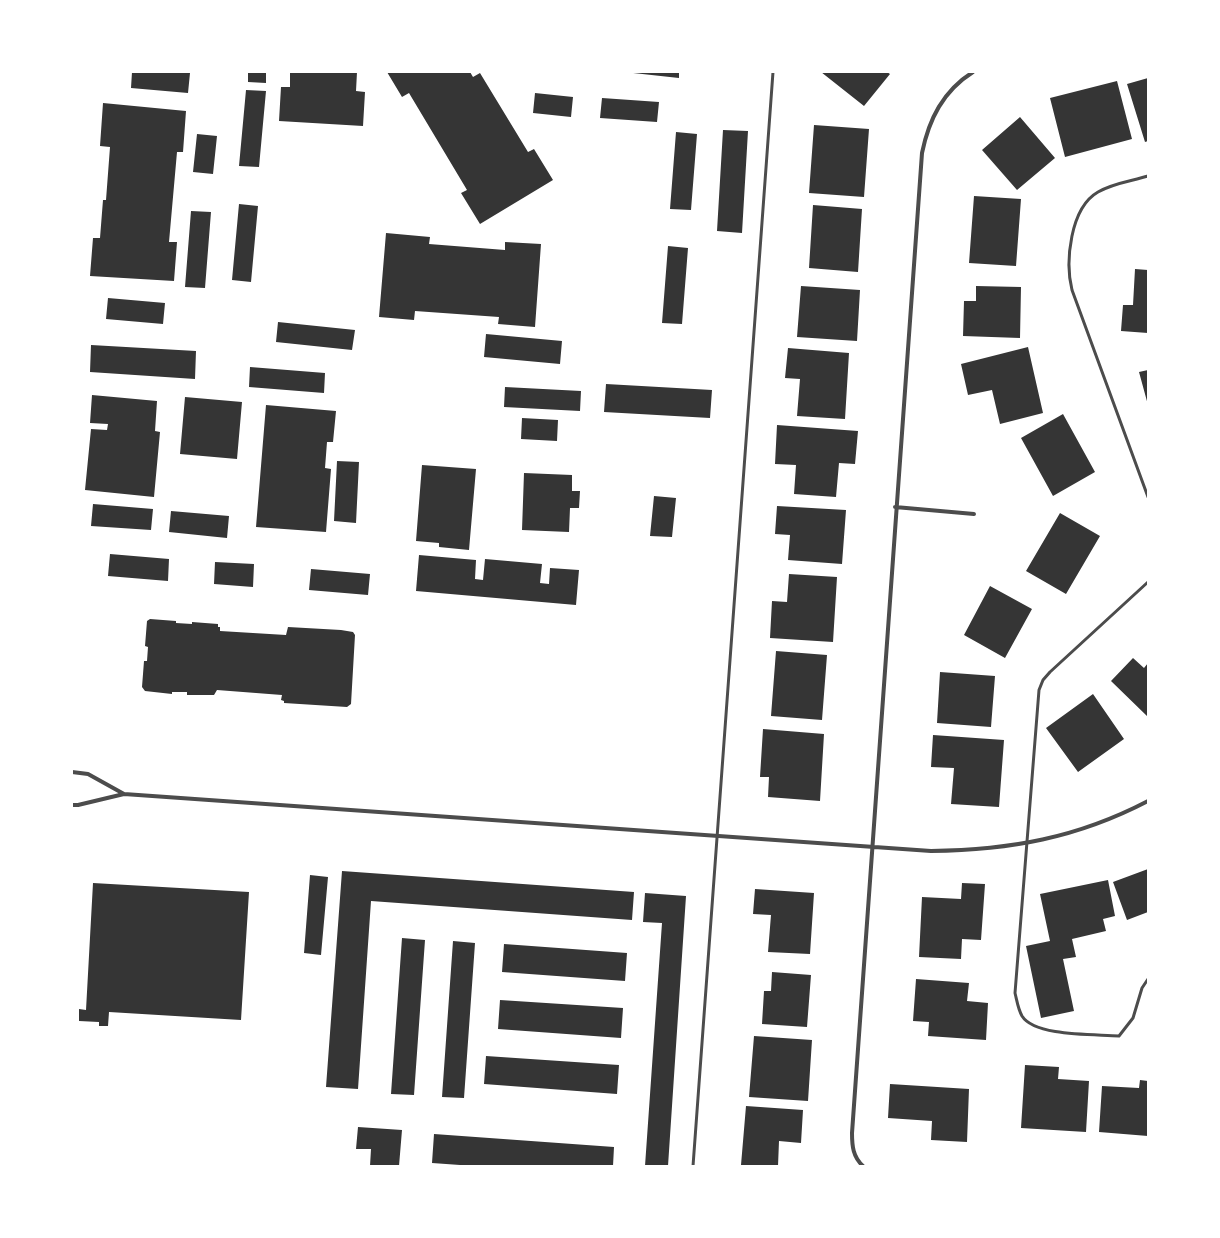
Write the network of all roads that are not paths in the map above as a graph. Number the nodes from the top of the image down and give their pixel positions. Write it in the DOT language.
graph roads {
  1 [pos="773,72"];
  2 [pos="973,72"];
  3 [pos="1148,176"];
  4 [pos="1148,497"];
  5 [pos="895,507"];
  6 [pos="974,514"];
  7 [pos="1148,582"];
  8 [pos="72,772"];
  9 [pos="124,794"];
  10 [pos="1148,801"];
  11 [pos="72,805"];
  12 [pos="717,836"];
  13 [pos="1026,844"];
  14 [pos="872,847"];
  15 [pos="1148,979"];
  16 [pos="692,1166"];
  17 [pos="863,1166"];
  1 -- 12 [label="lane"];
  2 -- 5 [label="street"];
  3 -- 4 [label="lane"];
  5 -- 6 [label="street"];
  5 -- 14 [label="street"];
  7 -- 13 [label="lane"];
  8 -- 9 [label="street"];
  9 -- 11 [label="street"];
  9 -- 12 [label="street"];
  10 -- 13 [label="street"];
  12 -- 14 [label="street"];
  12 -- 16 [label="lane"];
  13 -- 14 [label="street"];
  13 -- 15 [label="lane"];
  14 -- 17 [label="street"];
}
